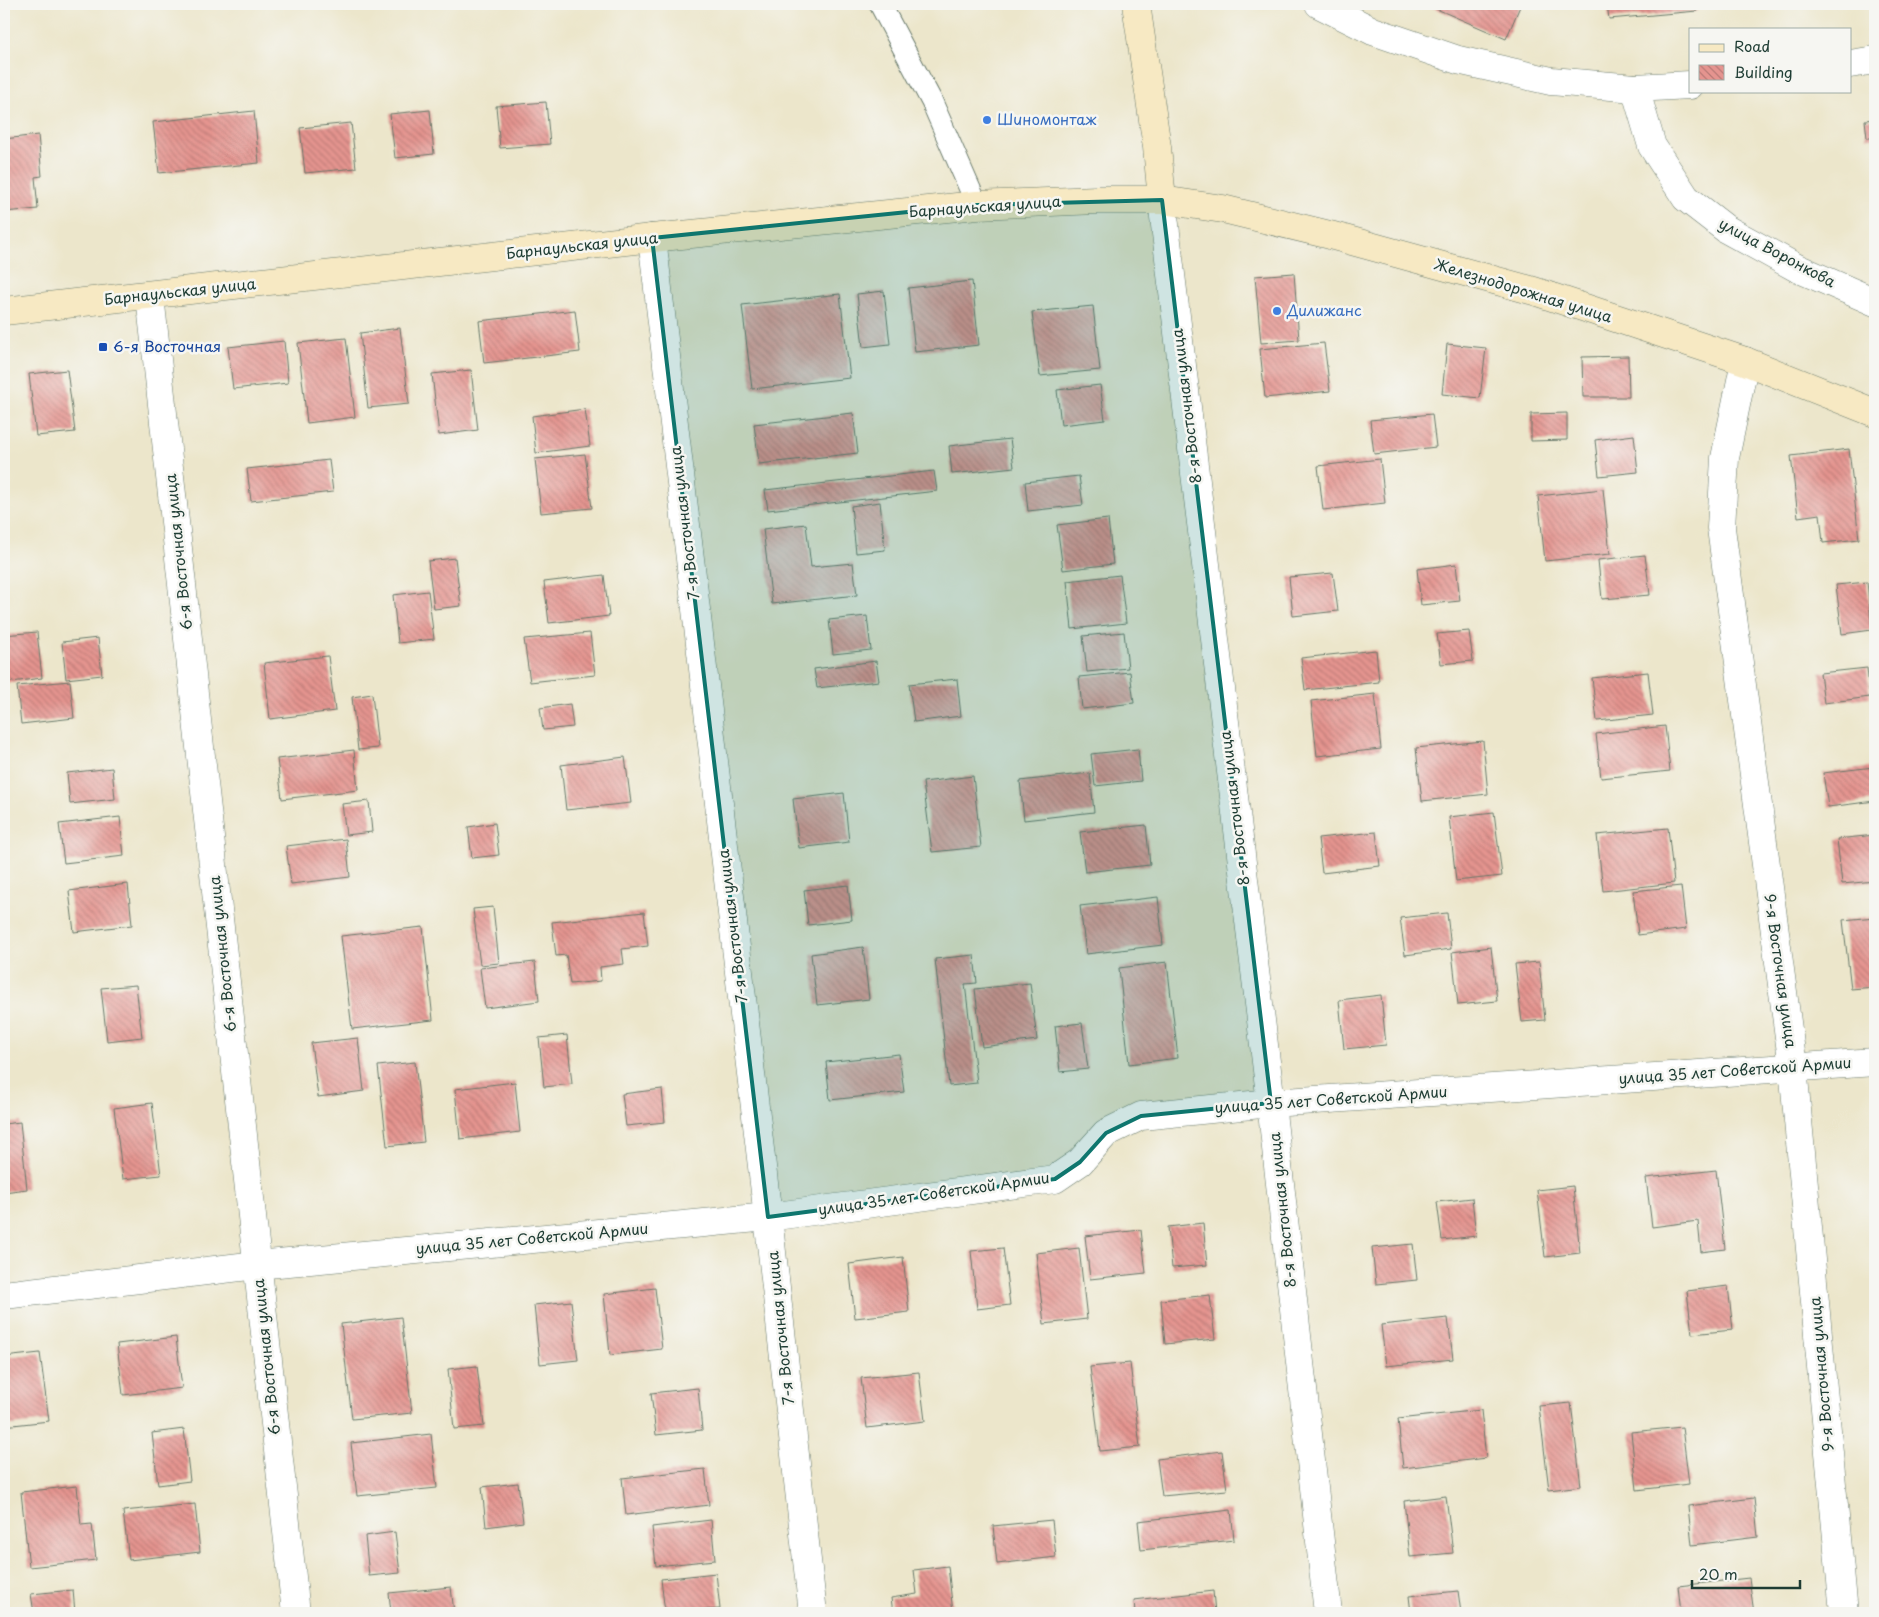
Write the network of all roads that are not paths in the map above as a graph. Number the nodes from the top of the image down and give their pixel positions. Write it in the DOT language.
graph roads {
  1 [pos="880,4"];
  2 [pos="1136,4"];
  3 [pos="1319,4"];
  4 [pos="1875,60"];
  5 [pos="1852,64"];
  6 [pos="1689,85"];
  7 [pos="1635,88"];
  8 [pos="1162,200"];
  9 [pos="977,205"];
  10 [pos="652,238"];
  11 [pos="150,296"];
  12 [pos="1875,302"];
  13 [pos="4,311"];
  14 [pos="1745,361"];
  15 [pos="1875,412"];
  16 [pos="1875,1062"];
  17 [pos="1793,1067"];
  18 [pos="1271,1103"];
  19 [pos="768,1217"];
  20 [pos="257,1265"];
  21 [pos="4,1295"];
  22 [pos="296,1613"];
  23 [pos="813,1613"];
  24 [pos="1328,1613"];
  25 [pos="1844,1613"];
  1 -- 9 [label="lane"];
  2 -- 8 [label="main road, 8-я Восточная улица"];
  3 -- 7 [label="street"];
  4 -- 5 [label="street"];
  6 -- 7 [label="street"];
  7 -- 12 [label="street, улица Воронкова"];
  8 -- 9 [label="main road, Барнаульская улица"];
  8 -- 14 [label="main road, Железнодорожная улица"];
  8 -- 18 [label="street, 8-я Восточная улица"];
  9 -- 10 [label="main road, Барнаульская улица"];
  10 -- 11 [label="main road, Барнаульская улица"];
  10 -- 19 [label="street, 7-я Восточная улица"];
  11 -- 13 [label="main road, Барнаульская улица"];
  11 -- 20 [label="street, 6-я Восточная улица"];
  14 -- 15 [label="main road, Железнодорожная улица"];
  14 -- 17 [label="street, 9-я Восточная улица"];
  16 -- 17 [label="street, улица 35 лет Советской Армии"];
  17 -- 18 [label="street, улица 35 лет Советской Армии"];
  17 -- 25 [label="street, 9-я Восточная улица"];
  18 -- 19 [label="street, улица 35 лет Советской Армии"];
  18 -- 24 [label="street, 8-я Восточная улица"];
  19 -- 20 [label="street, улица 35 лет Советской Армии"];
  19 -- 23 [label="street, 7-я Восточная улица"];
  20 -- 21 [label="street, улица 35 лет Советской Армии"];
  20 -- 22 [label="street, 6-я Восточная улица"];
}
